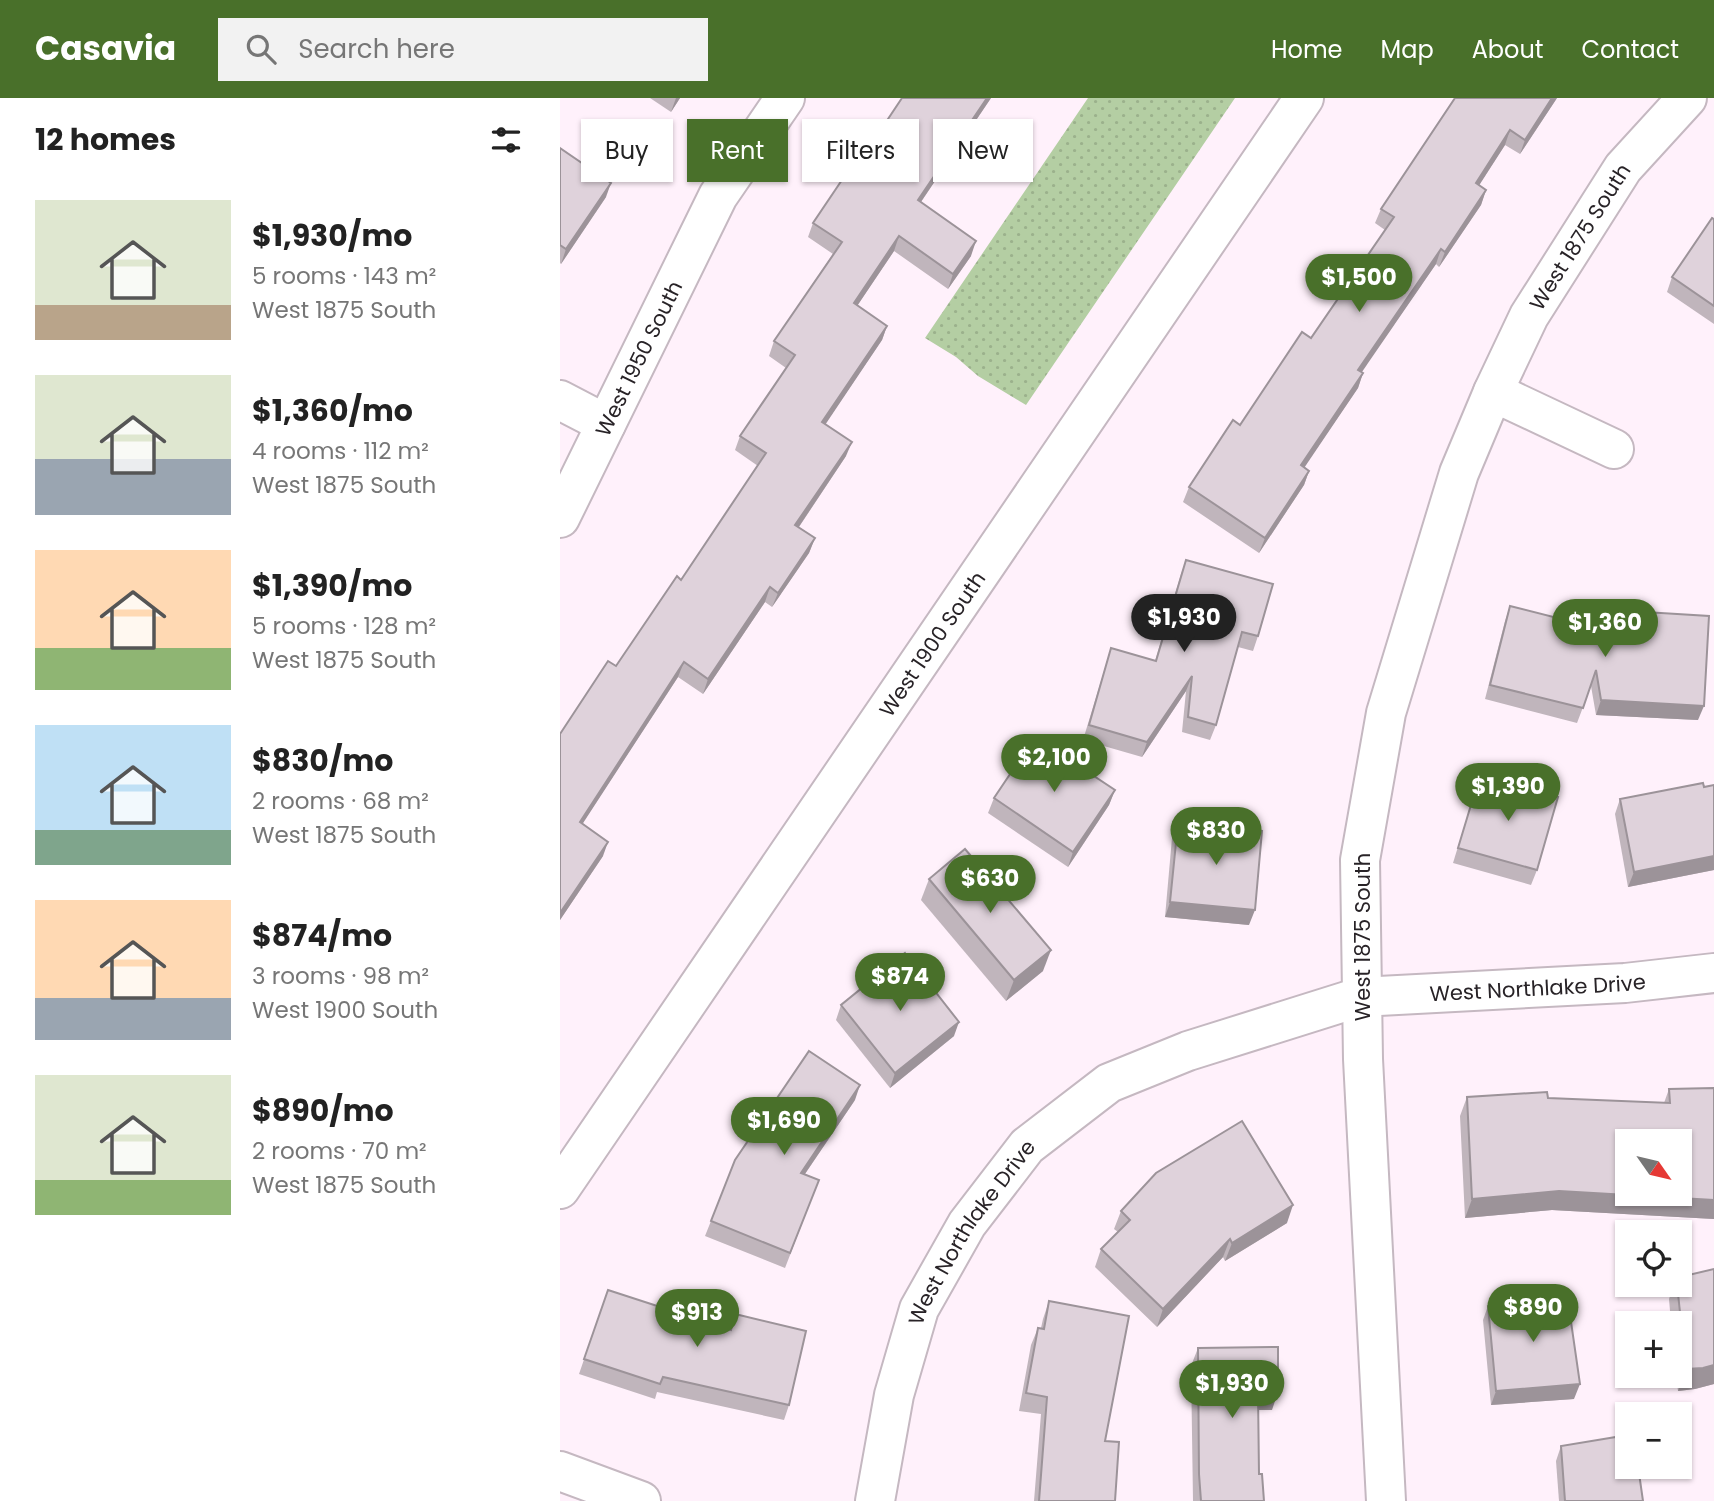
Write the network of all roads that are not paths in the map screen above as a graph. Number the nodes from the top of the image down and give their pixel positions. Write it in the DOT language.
graph roads {
  1 [pos="785,98"];
  2 [pos="1304,98"];
  3 [pos="1687,98"];
  4 [pos="1493,392"];
  5 [pos="560,400"];
  6 [pos="606,424"];
  7 [pos="1614,449"];
  8 [pos="560,518"];
  9 [pos="1714,973"];
  10 [pos="1360,997"];
  11 [pos="560,1189"];
  12 [pos="560,1471"];
  13 [pos="641,1501"];
  14 [pos="875,1501"];
  15 [pos="1386,1501"];
  1 -- 6 [label="street, West 1950 South"];
  2 -- 11 [label="street, West 1900 South"];
  3 -- 4 [label="street, West 1875 South"];
  4 -- 7 [label="street"];
  4 -- 10 [label="street, West 1875 South"];
  5 -- 6 [label="street"];
  6 -- 8 [label="street, West 1950 South"];
  9 -- 10 [label="street, West Northlake Drive"];
  10 -- 14 [label="street, West Northlake Drive"];
  10 -- 15 [label="street, West 1875 South"];
  12 -- 13 [label="street"];
}
